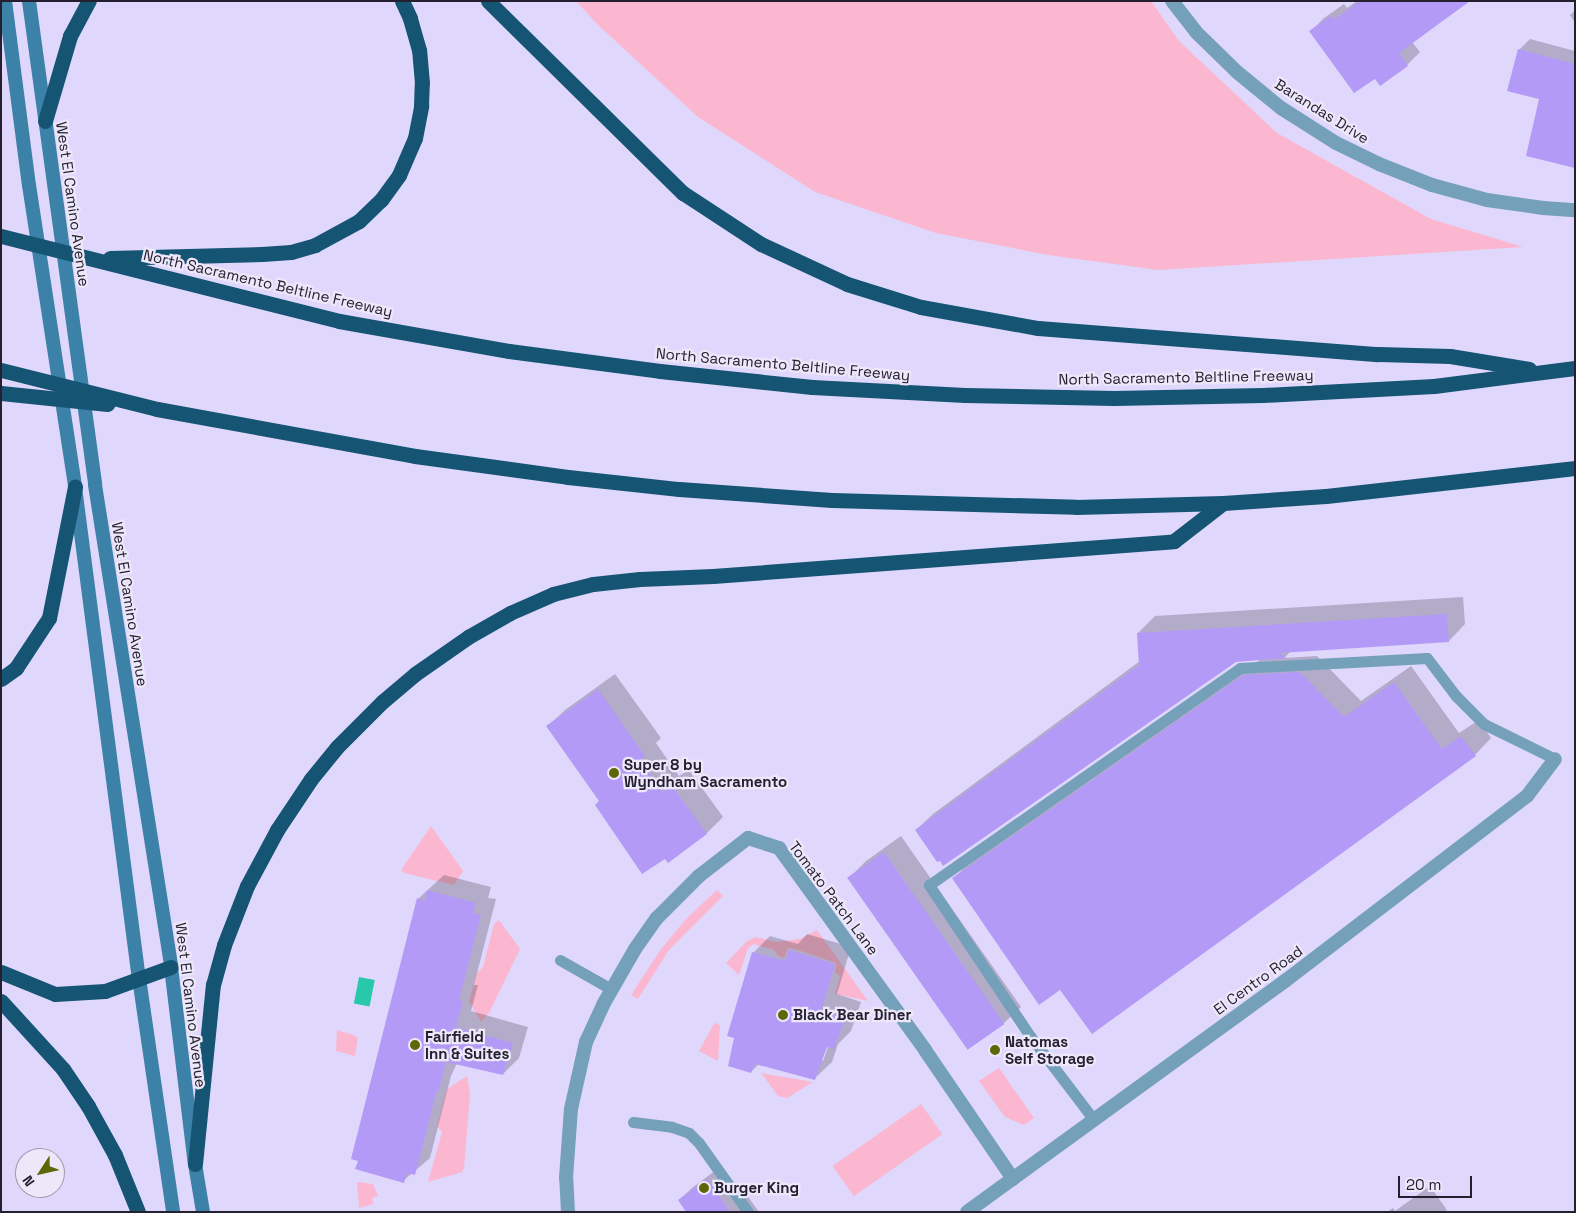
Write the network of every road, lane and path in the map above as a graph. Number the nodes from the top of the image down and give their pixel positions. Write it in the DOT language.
graph roads {
  1 [pos="5,1"];
  2 [pos="29,1"];
  3 [pos="89,1"];
  4 [pos="402,1"];
  5 [pos="488,1"];
  6 [pos="1172,1"];
  7 [pos="45,121"];
  8 [pos="1575,210"];
  9 [pos="1,236"];
  10 [pos="90,259"];
  11 [pos="1575,368"];
  12 [pos="1,370"];
  13 [pos="1545,371"];
  14 [pos="1,393"];
  15 [pos="157,409"];
  16 [pos="1575,468"];
  17 [pos="75,487"];
  18 [pos="1223,503"];
  19 [pos="1,679"];
  20 [pos="1555,759"];
  21 [pos="560,960"];
  22 [pos="171,967"];
  23 [pos="1,972"];
  24 [pos="139,978"];
  25 [pos="612,989"];
  26 [pos="1,1001"];
  27 [pos="1094,1120"];
  28 [pos="633,1122"];
  29 [pos="195,1164"];
  30 [pos="1013,1179"];
  31 [pos="138,1212"];
  32 [pos="173,1212"];
  33 [pos="204,1212"];
  34 [pos="568,1212"];
  35 [pos="748,1212"];
  36 [pos="967,1212"];
  1 -- 17 [label="main road"];
  2 -- 7 [label="main road, West El Camino Avenue"];
  3 -- 7 [label="highway"];
  4 -- 10 [label="highway"];
  5 -- 13 [label="highway"];
  6 -- 8 [label="street, Barandas Drive"];
  7 -- 22 [label="main road, West El Camino Avenue"];
  9 -- 10 [label="highway, North Sacramento Beltline Freeway"];
  10 -- 13 [label="highway, North Sacramento Beltline Freeway"];
  11 -- 13 [label="highway, North Sacramento Beltline Freeway"];
  12 -- 15 [label="highway"];
  14 -- 15 [label="highway"];
  15 -- 18 [label="highway"];
  16 -- 18 [label="highway"];
  17 -- 19 [label="highway"];
  17 -- 24 [label="main road"];
  18 -- 29 [label="highway"];
  20 -- 27 [label="street, El Centro Road"];
  20 -- 27 [label="lane"];
  21 -- 25 [label="lane"];
  22 -- 24 [label="highway"];
  22 -- 29 [label="main road, West El Camino Avenue"];
  23 -- 24 [label="highway"];
  24 -- 32 [label="main road"];
  25 -- 30 [label="street, Tomato Patch Lane"];
  25 -- 34 [label="street, Tomato Patch Lane"];
  26 -- 31 [label="highway"];
  27 -- 30 [label="street, El Centro Road"];
  28 -- 35 [label="lane"];
  29 -- 33 [label="main road, West El Camino Avenue"];
  30 -- 36 [label="street, El Centro Road"];
}
